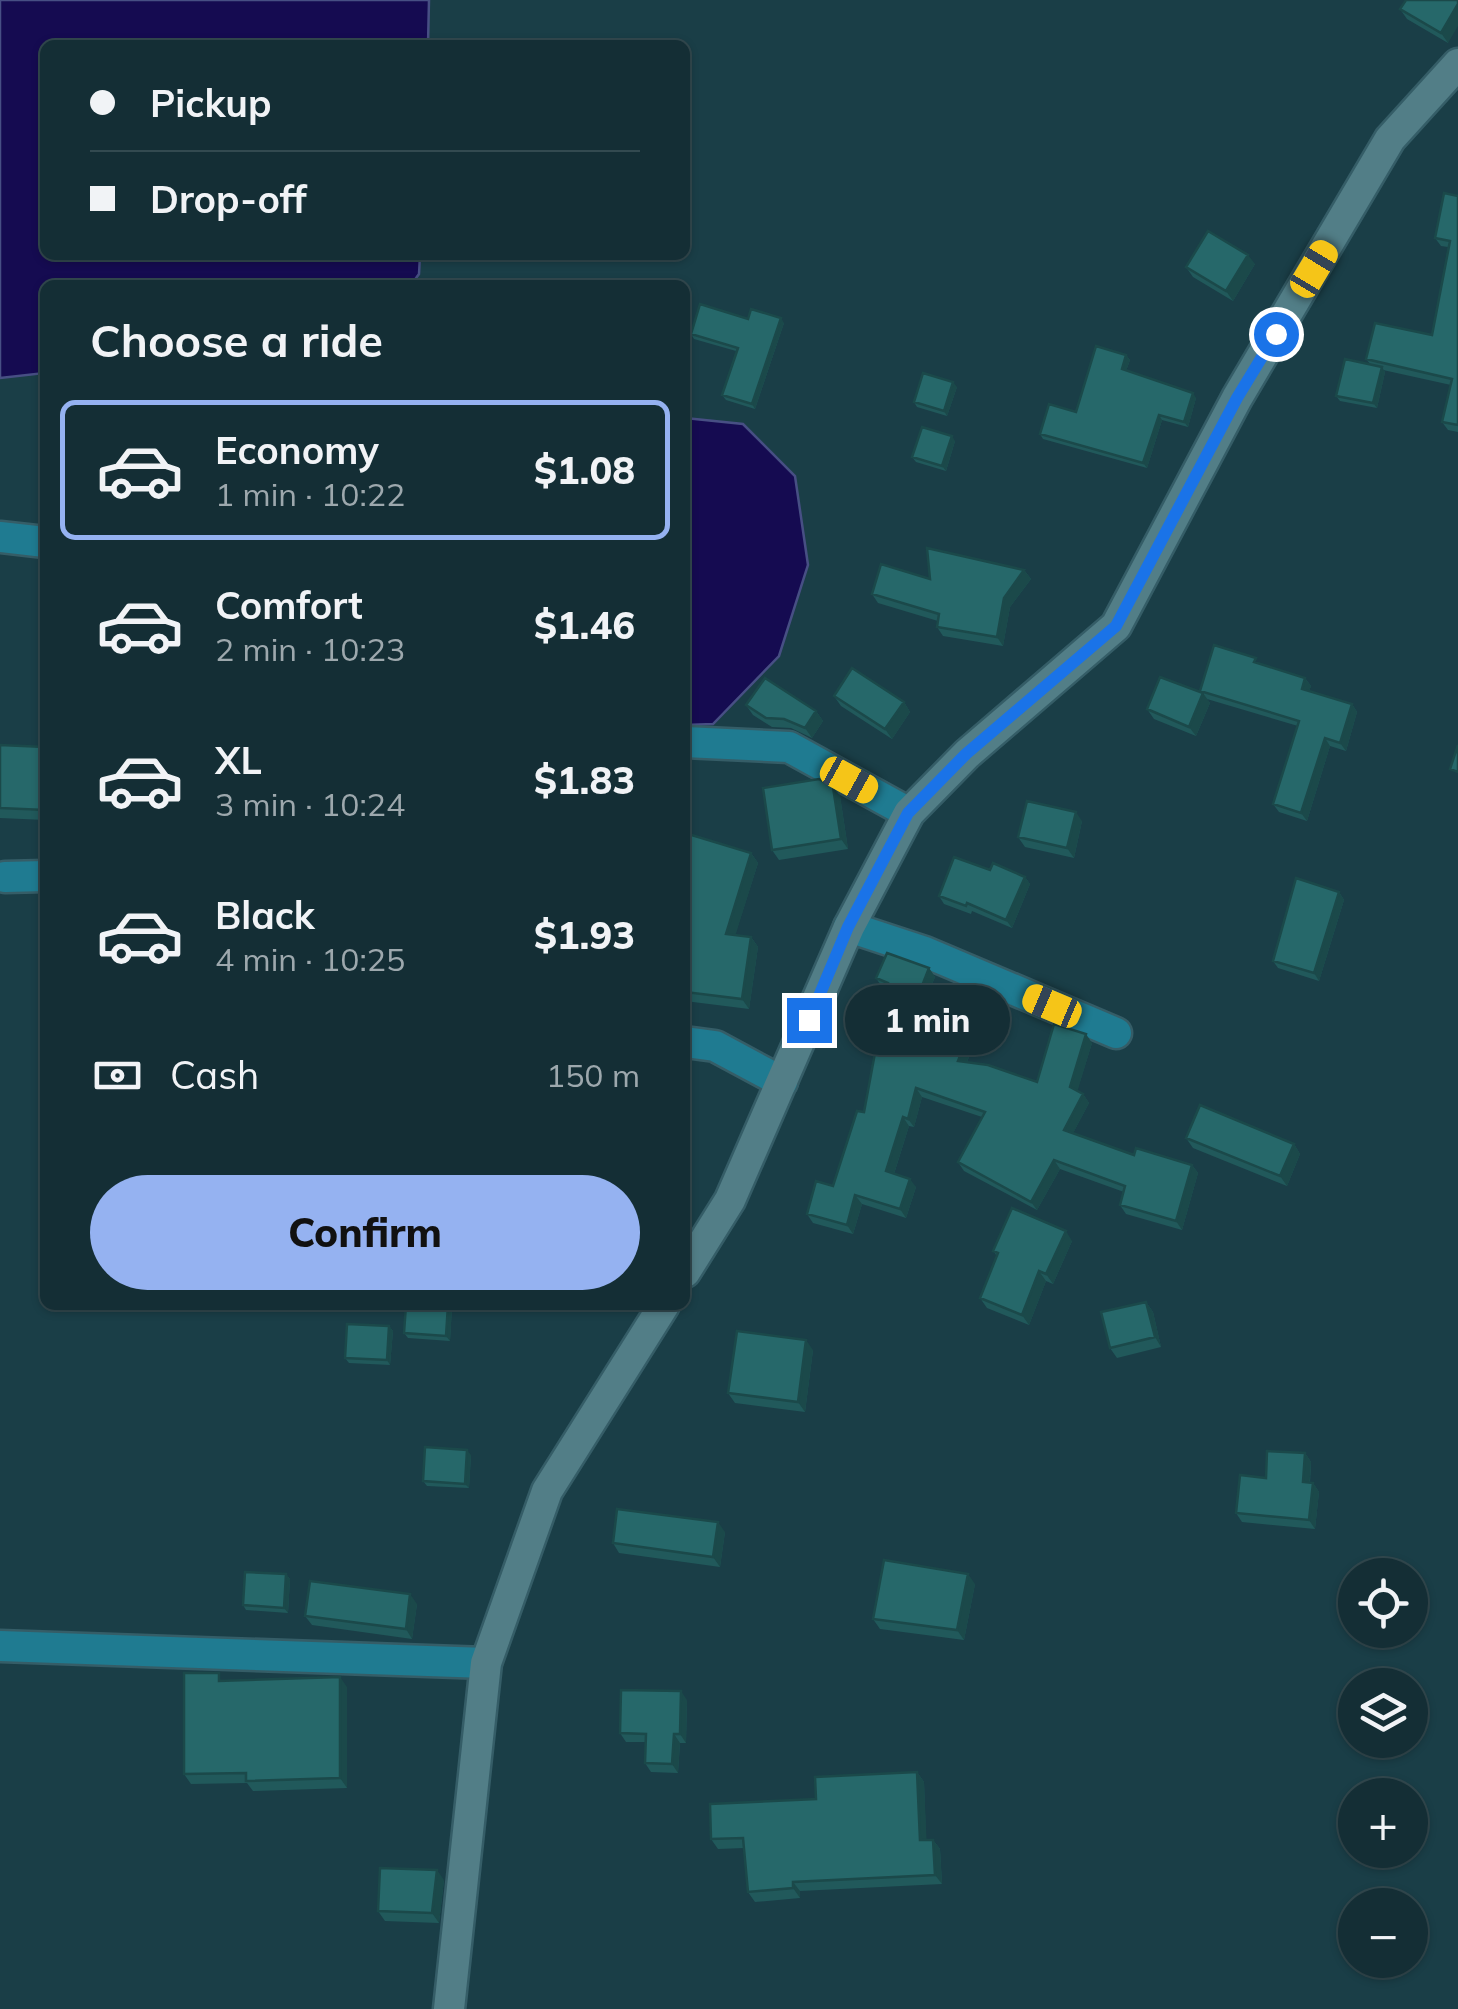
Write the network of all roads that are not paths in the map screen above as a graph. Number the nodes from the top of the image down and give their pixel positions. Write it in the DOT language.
graph roads {
  1 [pos="1458,64"];
  2 [pos="0,537"];
  3 [pos="40,541"];
  4 [pos="690,742"];
  5 [pos="908,813"];
  6 [pos="6,876"];
  7 [pos="40,876"];
  8 [pos="848,927"];
  9 [pos="1116,1034"];
  10 [pos="690,1043"];
  11 [pos="782,1082"];
  12 [pos="690,1264"];
  13 [pos="661,1310"];
  14 [pos="0,1646"];
  15 [pos="486,1664"];
  16 [pos="449,2009"];
  1 -- 5 [label="main road"];
  2 -- 3 [label="street"];
  4 -- 5 [label="street"];
  5 -- 8 [label="main road"];
  6 -- 7 [label="street"];
  8 -- 9 [label="street"];
  8 -- 11 [label="main road"];
  10 -- 11 [label="street"];
  11 -- 12 [label="main road"];
  13 -- 15 [label="main road"];
  14 -- 15 [label="street"];
  15 -- 16 [label="main road"];
}
